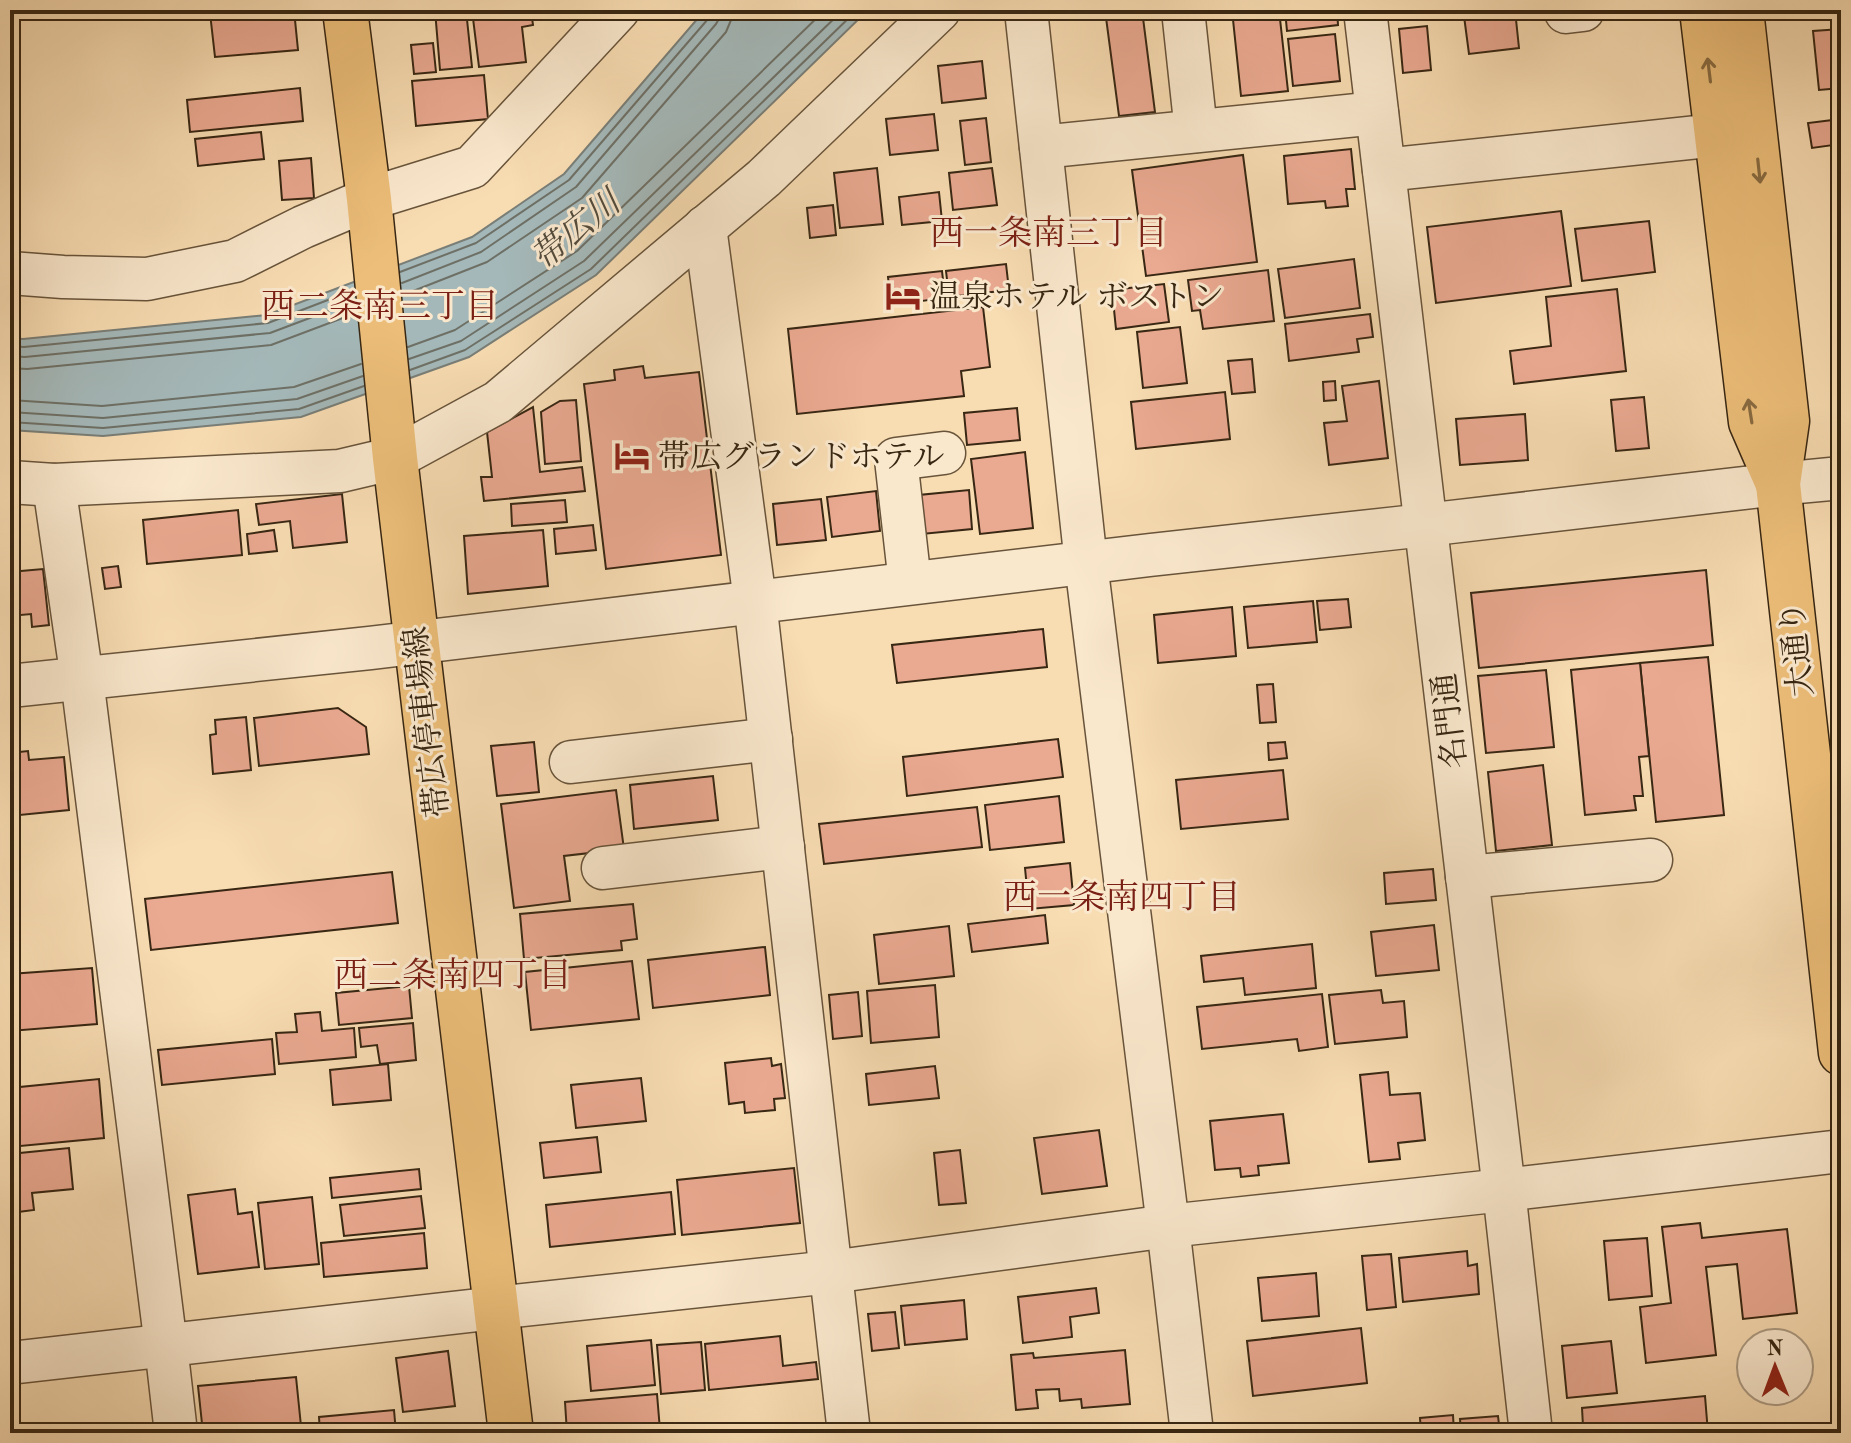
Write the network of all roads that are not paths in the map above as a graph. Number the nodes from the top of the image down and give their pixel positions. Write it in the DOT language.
graph roads {
  1 [pos="345,10"];
  2 [pos="939,10"];
  3 [pos="1026,10"];
  4 [pos="1183,10"];
  5 [pos="1365,10"];
  6 [pos="1565,10"];
  7 [pos="1583,10"];
  8 [pos="1702,10"];
  9 [pos="1741,10"];
  10 [pos="596,18"];
  11 [pos="1377,113"];
  12 [pos="1196,131"];
  13 [pos="1717,135"];
  14 [pos="1041,147"];
  15 [pos="1384,170"];
  16 [pos="370,220"];
  17 [pos="705,227"];
  18 [pos="10,273"];
  19 [pos="394,441"];
  20 [pos="944,453"];
  21 [pos="1841,478"];
  22 [pos="10,482"];
  23 [pos="1778,484"];
  24 [pos="54,485"];
  25 [pos="1425,525"];
  26 [pos="1086,563"];
  27 [pos="910,583"];
  28 [pos="755,601"];
  29 [pos="417,643"];
  30 [pos="82,679"];
  31 [pos="10,686"];
  32 [pos="771,739"];
  33 [pos="571,762"];
  34 [pos="783,847"];
  35 [pos="1651,860"];
  36 [pos="603,868"];
  37 [pos="1467,877"];
  38 [pos="1841,1053"];
  39 [pos="1841,1151"];
  40 [pos="1504,1190"];
  41 [pos="1168,1226"];
  42 [pos="831,1272"];
  43 [pos="496,1308"];
  44 [pos="166,1346"];
  45 [pos="10,1363"];
  46 [pos="176,1433"];
  47 [pos="511,1433"];
  48 [pos="849,1433"];
  49 [pos="1192,1433"];
  50 [pos="1531,1433"];
  1 -- 16 [label="main road, 帯広停車場線"];
  2 -- 17 [label="street"];
  3 -- 14 [label="street"];
  4 -- 12 [label="street"];
  5 -- 11 [label="street, 名門通"];
  6 -- 7 [label="street"];
  13 -- 8 [label="main road, 大通り, one-way"];
  9 -- 23 [label="main road, 大通り, one-way"];
  10 -- 16 [label="street"];
  11 -- 12 [label="street"];
  11 -- 15 [label="street, 名門通"];
  12 -- 14 [label="street"];
  13 -- 15 [label="street"];
  23 -- 13 [label="main road, 大通り, one-way"];
  14 -- 26 [label="street"];
  15 -- 25 [label="street, 名門通"];
  16 -- 18 [label="street"];
  16 -- 19 [label="main road, 帯広停車場線"];
  17 -- 19 [label="street"];
  17 -- 28 [label="street"];
  19 -- 24 [label="street"];
  19 -- 29 [label="main road, 帯広停車場線"];
  20 -- 27 [label="street"];
  21 -- 23 [label="street"];
  22 -- 24 [label="street"];
  23 -- 25 [label="street"];
  23 -- 38 [label="main road, 大通り"];
  24 -- 30 [label="street"];
  25 -- 26 [label="street"];
  25 -- 37 [label="street, 名門通"];
  26 -- 27 [label="street"];
  26 -- 41 [label="street"];
  27 -- 28 [label="street"];
  28 -- 29 [label="street"];
  28 -- 32 [label="street"];
  29 -- 30 [label="street"];
  29 -- 43 [label="main road, 帯広停車場線"];
  30 -- 31 [label="street"];
  30 -- 44 [label="street"];
  32 -- 33 [label="street"];
  32 -- 34 [label="street"];
  34 -- 36 [label="street"];
  34 -- 42 [label="street"];
  35 -- 37 [label="street"];
  37 -- 40 [label="street, 名門通"];
  39 -- 40 [label="street"];
  40 -- 41 [label="street"];
  40 -- 50 [label="street, 名門通"];
  41 -- 42 [label="street"];
  41 -- 49 [label="street"];
  42 -- 43 [label="street"];
  42 -- 48 [label="street"];
  43 -- 44 [label="street"];
  43 -- 47 [label="main road, 帯広停車場線"];
  44 -- 45 [label="street"];
  44 -- 46 [label="street"];
}
